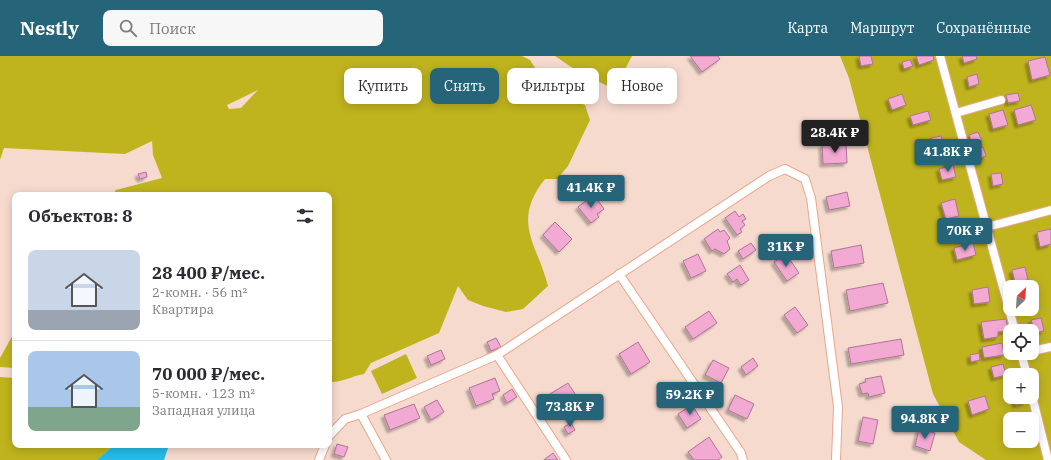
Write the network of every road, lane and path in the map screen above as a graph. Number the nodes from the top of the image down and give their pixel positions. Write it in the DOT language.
graph roads {
  1 [pos="940,56"];
  2 [pos="1001,100"];
  3 [pos="956,113"];
  4 [pos="1051,210"];
  5 [pos="987,227"];
  6 [pos="619,274"];
  7 [pos="1013,324"];
  8 [pos="1051,347"];
  9 [pos="1039,350"];
  10 [pos="497,355"];
  11 [pos="1034,404"];
  12 [pos="361,414"];
  13 [pos="332,433"];
  14 [pos="324,448"];
  15 [pos="319,460"];
  16 [pos="386,460"];
  17 [pos="566,460"];
  18 [pos="743,460"];
  19 [pos="836,460"];
  20 [pos="1048,460"];
  1 -- 3 [label="street"];
  2 -- 3 [label="street"];
  3 -- 5 [label="street"];
  4 -- 5 [label="street"];
  5 -- 7 [label="street"];
  6 -- 10 [label="street"];
  6 -- 18 [label="street"];
  6 -- 19 [label="street"];
  8 -- 9 [label="street"];
  10 -- 12 [label="street"];
  10 -- 17 [label="street"];
  11 -- 20 [label="street"];
  12 -- 13 [label="street"];
  12 -- 16 [label="street"];
  14 -- 15 [label="street"];
}
